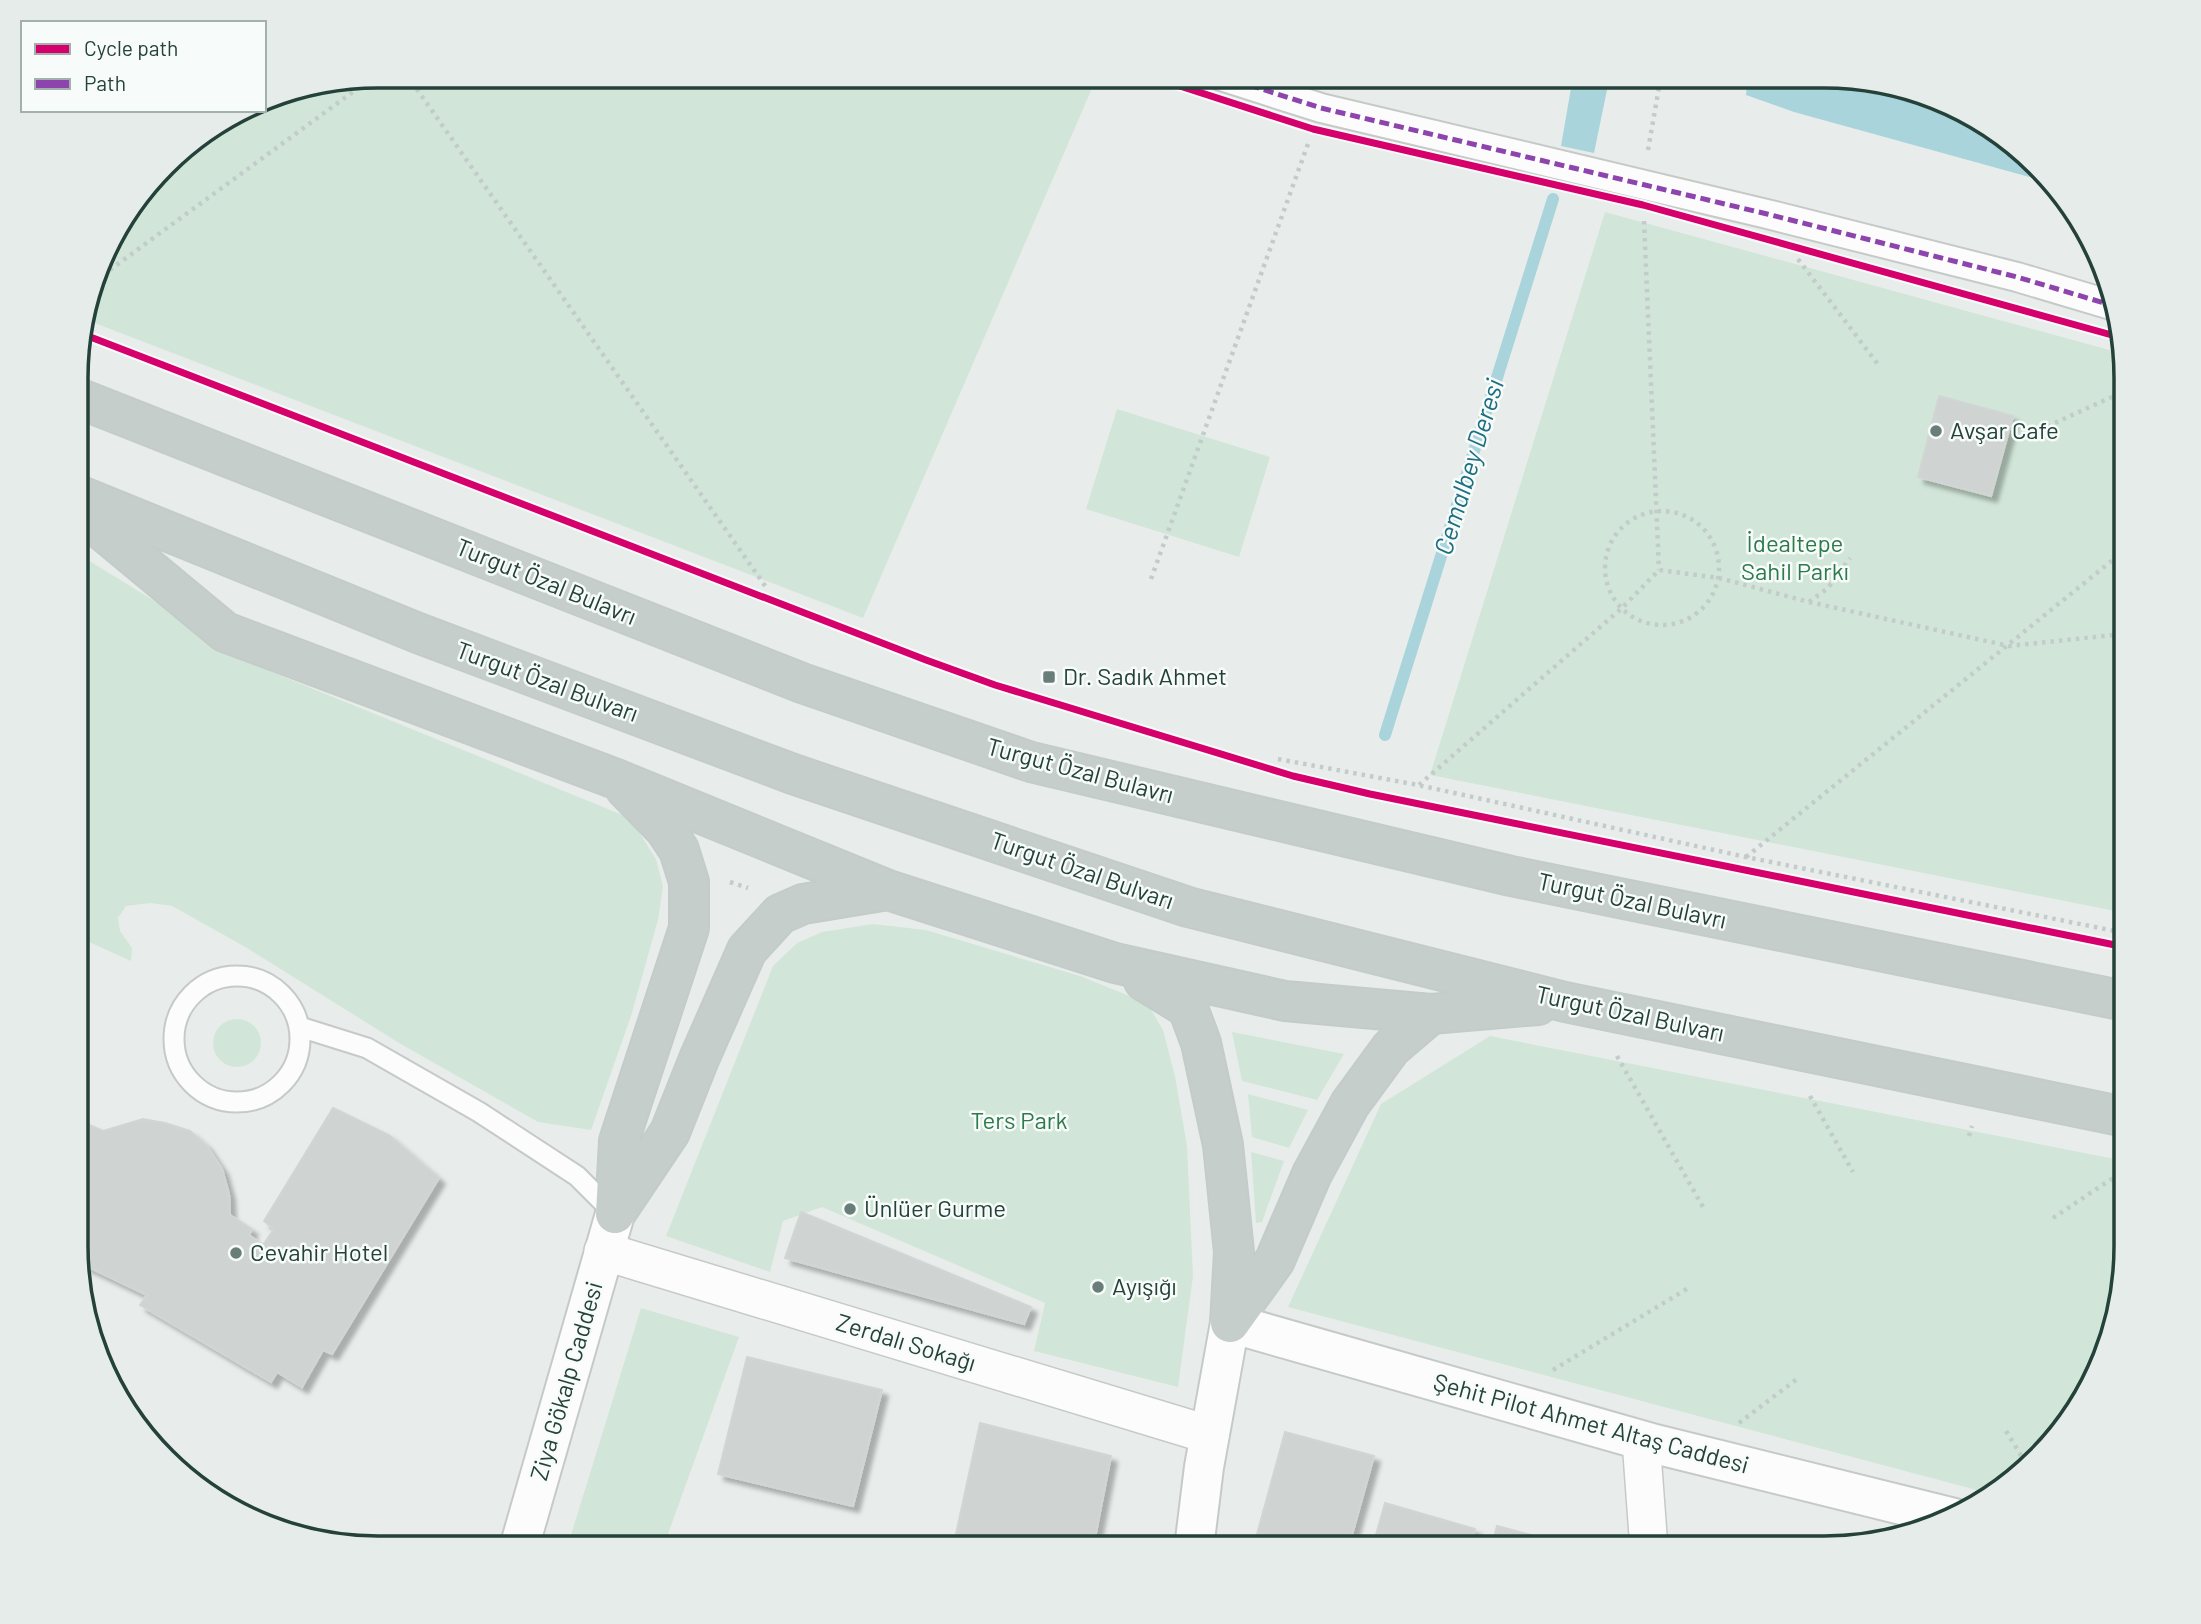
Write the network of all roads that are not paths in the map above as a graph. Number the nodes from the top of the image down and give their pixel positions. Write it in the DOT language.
graph roads {
  1 [pos="1258,88"];
  2 [pos="2104,302"];
  3 [pos="88,402"];
  4 [pos="88,499"];
  5 [pos="88,518"];
  6 [pos="616,779"];
  7 [pos="888,890"];
  8 [pos="1115,963"];
  9 [pos="2114,999"];
  10 [pos="1577,1004"];
  11 [pos="1431,1014"];
  12 [pos="300,1027"];
  13 [pos="2114,1115"];
  14 [pos="615,1214"];
  15 [pos="603,1251"];
  16 [pos="1230,1323"];
  17 [pos="1210,1435"];
  18 [pos="1641,1440"];
  19 [pos="1907,1518"];
  20 [pos="1925,1518"];
  21 [pos="522,1536"];
  22 [pos="1196,1536"];
  23 [pos="1647,1536"];
  1 -- 2 [label="street"];
  3 -- 9 [label="highway, Turgut Özal Bulavrı"];
  4 -- 10 [label="highway, Turgut Özal Bulvarı"];
  5 -- 6 [label="highway"];
  6 -- 7 [label="highway"];
  6 -- 14 [label="highway"];
  7 -- 8 [label="highway"];
  7 -- 14 [label="highway"];
  8 -- 11 [label="highway"];
  8 -- 16 [label="highway"];
  10 -- 11 [label="highway"];
  10 -- 13 [label="highway, Turgut Özal Bulvarı"];
  11 -- 16 [label="highway"];
  12 -- 12 [label="lane"];
  12 -- 14 [label="lane"];
  14 -- 15 [label="street, Ziya Gökalp Caddesi"];
  15 -- 17 [label="street, Zerdalı Sokağı"];
  15 -- 21 [label="street, Ziya Gökalp Caddesi"];
  16 -- 17 [label="street"];
  16 -- 18 [label="street, Şehit Pilot Ahmet Altaş Caddesi"];
  17 -- 22 [label="street"];
  18 -- 19 [label="street, Şehit Pilot Ahmet Altaş Caddesi"];
  18 -- 23 [label="street"];
  19 -- 20 [label="street, Şehit Pilot Ahmet Altaş Caddesi"];
}
